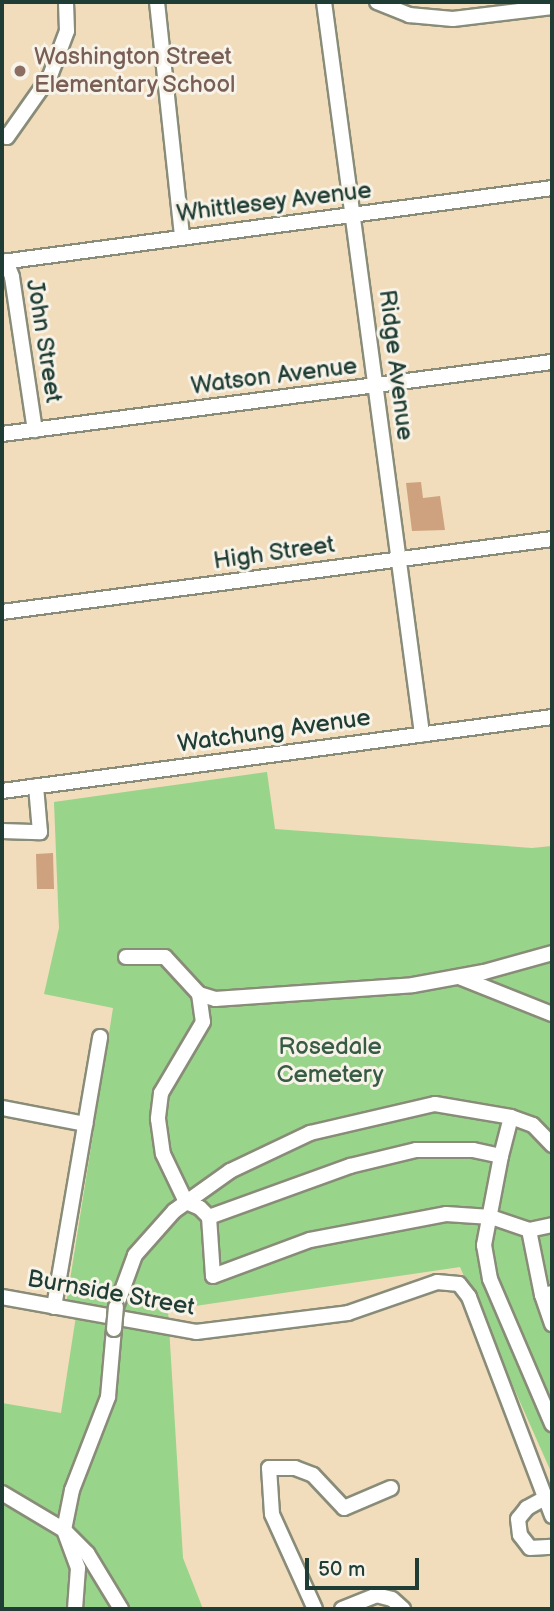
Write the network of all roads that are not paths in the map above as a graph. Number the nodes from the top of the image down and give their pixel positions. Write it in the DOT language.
graph roads {
  1 [pos="66,2"];
  2 [pos="157,2"];
  3 [pos="324,2"];
  4 [pos="377,2"];
  5 [pos="547,6"];
  6 [pos="2,135"];
  7 [pos="552,188"];
  8 [pos="354,216"];
  9 [pos="182,236"];
  10 [pos="4,262"];
  11 [pos="552,362"];
  12 [pos="376,386"];
  13 [pos="34,430"];
  14 [pos="2,434"];
  15 [pos="552,538"];
  16 [pos="397,560"];
  17 [pos="2,612"];
  18 [pos="552,717"];
  19 [pos="422,734"];
  20 [pos="36,786"];
  21 [pos="2,790"];
  22 [pos="2,831"];
  23 [pos="552,953"];
  24 [pos="126,957"];
  25 [pos="458,977"];
  26 [pos="199,994"];
  27 [pos="552,1014"];
  28 [pos="100,1037"];
  29 [pos="2,1108"];
  30 [pos="511,1117"];
  31 [pos="85,1124"];
  32 [pos="552,1145"];
  33 [pos="501,1156"];
  34 [pos="186,1202"];
  35 [pos="209,1217"];
  36 [pos="491,1217"];
  37 [pos="552,1225"];
  38 [pos="529,1230"];
  39 [pos="547,1294"];
  40 [pos="2,1297"];
  41 [pos="54,1307"];
  42 [pos="552,1324"];
  43 [pos="552,1424"];
  44 [pos="391,1488"];
  45 [pos="2,1493"];
  46 [pos="545,1498"];
  47 [pos="552,1516"];
  48 [pos="64,1530"];
  49 [pos="552,1547"];
  50 [pos="75,1609"];
  51 [pos="121,1609"];
  52 [pos="316,1609"];
  53 [pos="342,1609"];
  54 [pos="403,1609"];
  1 -- 6 [label="street"];
  2 -- 9 [label="street"];
  3 -- 8 [label="street, Ridge Avenue"];
  4 -- 5 [label="street"];
  7 -- 8 [label="street, Whittlesey Avenue"];
  8 -- 9 [label="street, Whittlesey Avenue"];
  8 -- 12 [label="street, Ridge Avenue"];
  9 -- 10 [label="street, Whittlesey Avenue"];
  10 -- 13 [label="street, John Street"];
  11 -- 12 [label="street, Watson Avenue"];
  12 -- 13 [label="street, Watson Avenue"];
  12 -- 16 [label="street, Ridge Avenue"];
  13 -- 14 [label="street, Watson Avenue"];
  15 -- 16 [label="street, High Street"];
  16 -- 17 [label="street, High Street"];
  16 -- 19 [label="street, Ridge Avenue"];
  18 -- 19 [label="street, Watchung Avenue"];
  19 -- 20 [label="street, Watchung Avenue"];
  20 -- 21 [label="street, Watchung Avenue"];
  20 -- 22 [label="street"];
  23 -- 25 [label="street"];
  24 -- 26 [label="street"];
  25 -- 26 [label="street"];
  25 -- 27 [label="street"];
  26 -- 34 [label="street"];
  28 -- 31 [label="street"];
  29 -- 31 [label="street"];
  30 -- 32 [label="street"];
  30 -- 33 [label="street"];
  30 -- 34 [label="street"];
  31 -- 41 [label="street"];
  33 -- 35 [label="street"];
  33 -- 36 [label="street"];
  34 -- 35 [label="street"];
  34 -- 48 [label="street, bridge"];
  35 -- 36 [label="street"];
  36 -- 38 [label="street"];
  36 -- 43 [label="street"];
  37 -- 38 [label="street"];
  38 -- 39 [label="street"];
  39 -- 42 [label="street"];
  40 -- 41 [label="street, Burnside Street"];
  41 -- 46 [label="street, Burnside Street"];
  44 -- 52 [label="street"];
  45 -- 48 [label="street"];
  46 -- 47 [label="street, Burnside Street"];
  46 -- 49 [label="street"];
  48 -- 50 [label="street"];
  48 -- 51 [label="street"];
  53 -- 54 [label="street"];
}
